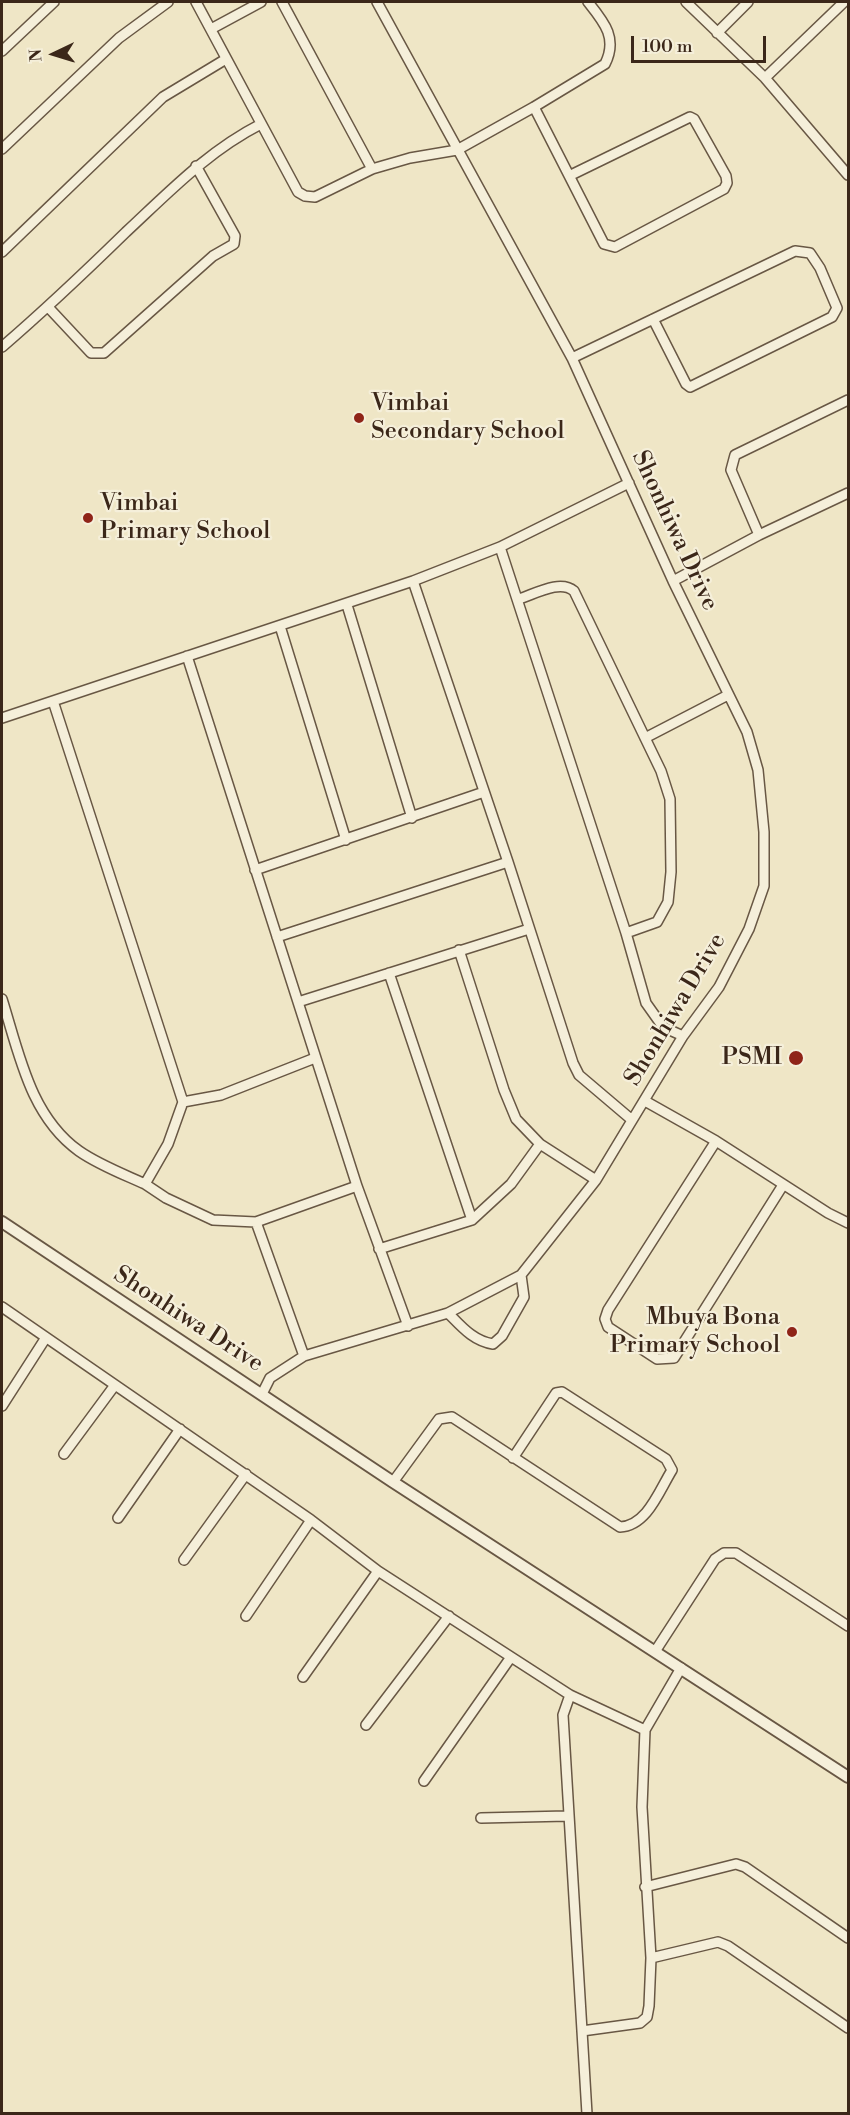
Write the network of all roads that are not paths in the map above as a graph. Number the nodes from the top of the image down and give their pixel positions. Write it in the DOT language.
graph roads {
  1 [pos="54,2"];
  2 [pos="168,2"];
  3 [pos="196,2"];
  4 [pos="261,2"];
  5 [pos="282,2"];
  6 [pos="377,2"];
  7 [pos="588,2"];
  8 [pos="686,2"];
  9 [pos="748,2"];
  10 [pos="844,2"];
  11 [pos="211,29"];
  12 [pos="717,33"];
  13 [pos="2,51"];
  14 [pos="226,59"];
  15 [pos="765,78"];
  16 [pos="534,107"];
  17 [pos="261,124"];
  18 [pos="2,149"];
  19 [pos="457,150"];
  20 [pos="196,166"];
  21 [pos="372,169"];
  22 [pos="571,175"];
  23 [pos="849,175"];
  24 [pos="2,252"];
  25 [pos="48,307"];
  26 [pos="653,319"];
  27 [pos="2,347"];
  28 [pos="572,358"];
  29 [pos="849,400"];
  30 [pos="629,483"];
  31 [pos="849,493"];
  32 [pos="759,535"];
  33 [pos="500,547"];
  34 [pos="413,581"];
  35 [pos="673,581"];
  36 [pos="519,599"];
  37 [pos="347,605"];
  38 [pos="280,626"];
  39 [pos="187,656"];
  40 [pos="728,695"];
  41 [pos="53,701"];
  42 [pos="2,718"];
  43 [pos="645,738"];
  44 [pos="483,792"];
  45 [pos="412,818"];
  46 [pos="346,840"];
  47 [pos="508,862"];
  48 [pos="255,870"];
  49 [pos="529,929"];
  50 [pos="626,933"];
  51 [pos="277,937"];
  52 [pos="459,950"];
  53 [pos="389,972"];
  54 [pos="2,999"];
  55 [pos="298,1002"];
  56 [pos="683,1036"];
  57 [pos="315,1058"];
  58 [pos="645,1101"];
  59 [pos="183,1102"];
  60 [pos="632,1120"];
  61 [pos="716,1141"];
  62 [pos="540,1144"];
  63 [pos="596,1180"];
  64 [pos="145,1184"];
  65 [pos="783,1185"];
  66 [pos="357,1186"];
  67 [pos="472,1220"];
  68 [pos="2,1222"];
  69 [pos="256,1222"];
  70 [pos="849,1223"];
  71 [pos="379,1249"];
  72 [pos="521,1275"];
  73 [pos="2,1307"];
  74 [pos="448,1313"];
  75 [pos="408,1326"];
  76 [pos="45,1339"];
  77 [pos="304,1356"];
  78 [pos="115,1385"];
  79 [pos="262,1394"];
  80 [pos="2,1406"];
  81 [pos="180,1429"];
  82 [pos="64,1454"];
  83 [pos="513,1458"];
  84 [pos="246,1474"];
  85 [pos="393,1482"];
  86 [pos="118,1518"];
  87 [pos="311,1520"];
  88 [pos="184,1560"];
  89 [pos="378,1571"];
  90 [pos="246,1616"];
  91 [pos="449,1616"];
  92 [pos="849,1626"];
  93 [pos="656,1650"];
  94 [pos="511,1657"];
  95 [pos="681,1668"];
  96 [pos="303,1677"];
  97 [pos="570,1695"];
  98 [pos="366,1725"];
  99 [pos="645,1730"];
  100 [pos="849,1777"];
  101 [pos="424,1780"];
  102 [pos="567,1816"];
  103 [pos="481,1818"];
  104 [pos="645,1887"];
  105 [pos="849,1938"];
  106 [pos="651,1958"];
  107 [pos="849,2028"];
  108 [pos="582,2031"];
  109 [pos="587,2114"];
  1 -- 13 [label="street"];
  2 -- 18 [label="street"];
  3 -- 11 [label="street"];
  4 -- 11 [label="street"];
  5 -- 21 [label="street"];
  6 -- 19 [label="street, Shonhiwa Drive"];
  7 -- 16 [label="street"];
  8 -- 12 [label="street"];
  9 -- 12 [label="street"];
  10 -- 15 [label="street"];
  11 -- 14 [label="street"];
  12 -- 15 [label="street"];
  14 -- 17 [label="street"];
  14 -- 24 [label="street"];
  15 -- 23 [label="street"];
  16 -- 19 [label="street"];
  16 -- 22 [label="street"];
  17 -- 20 [label="street"];
  17 -- 21 [label="street"];
  19 -- 21 [label="street"];
  19 -- 28 [label="street, Shonhiwa Drive"];
  20 -- 25 [label="street"];
  20 -- 25 [label="street"];
  22 -- 22 [label="street"];
  25 -- 27 [label="street"];
  26 -- 26 [label="street"];
  26 -- 28 [label="street"];
  28 -- 30 [label="street, Shonhiwa Drive"];
  29 -- 32 [label="street"];
  30 -- 33 [label="street"];
  30 -- 35 [label="street, Shonhiwa Drive"];
  31 -- 32 [label="street"];
  32 -- 35 [label="street"];
  33 -- 34 [label="street"];
  33 -- 36 [label="street"];
  34 -- 37 [label="street"];
  34 -- 44 [label="street"];
  35 -- 40 [label="street, Shonhiwa Drive"];
  36 -- 43 [label="street"];
  36 -- 50 [label="street"];
  37 -- 38 [label="street"];
  37 -- 45 [label="street"];
  38 -- 39 [label="street"];
  38 -- 46 [label="street"];
  39 -- 41 [label="street"];
  39 -- 48 [label="street"];
  40 -- 43 [label="street"];
  40 -- 56 [label="street, Shonhiwa Drive"];
  41 -- 42 [label="street"];
  41 -- 59 [label="street"];
  43 -- 50 [label="street"];
  44 -- 45 [label="street"];
  44 -- 47 [label="street"];
  45 -- 46 [label="street"];
  46 -- 48 [label="street"];
  47 -- 49 [label="street"];
  47 -- 51 [label="street"];
  48 -- 51 [label="street"];
  49 -- 52 [label="street"];
  49 -- 60 [label="street"];
  50 -- 56 [label="street"];
  51 -- 55 [label="street"];
  52 -- 53 [label="street"];
  52 -- 62 [label="street"];
  53 -- 55 [label="street"];
  53 -- 67 [label="street"];
  54 -- 64 [label="street"];
  55 -- 57 [label="street"];
  56 -- 58 [label="street, Shonhiwa Drive"];
  57 -- 59 [label="street"];
  57 -- 66 [label="street"];
  58 -- 60 [label="street, Shonhiwa Drive"];
  58 -- 61 [label="street"];
  59 -- 64 [label="street"];
  60 -- 63 [label="street, Shonhiwa Drive"];
  61 -- 65 [label="street"];
  61 -- 65 [label="street"];
  62 -- 63 [label="street"];
  62 -- 67 [label="street"];
  63 -- 72 [label="street, Shonhiwa Drive"];
  64 -- 69 [label="street"];
  65 -- 70 [label="street"];
  66 -- 69 [label="street"];
  66 -- 71 [label="street"];
  67 -- 71 [label="street"];
  68 -- 79 [label="street, Shonhiwa Drive"];
  69 -- 77 [label="street"];
  71 -- 75 [label="street"];
  72 -- 74 [label="street, Shonhiwa Drive"];
  72 -- 74 [label="street"];
  73 -- 76 [label="street"];
  74 -- 75 [label="street, Shonhiwa Drive"];
  75 -- 77 [label="street, Shonhiwa Drive"];
  76 -- 78 [label="street"];
  76 -- 80 [label="street"];
  77 -- 79 [label="street, Shonhiwa Drive"];
  78 -- 81 [label="street"];
  78 -- 82 [label="street"];
  79 -- 85 [label="street"];
  81 -- 84 [label="street"];
  81 -- 86 [label="street"];
  83 -- 83 [label="street"];
  83 -- 85 [label="street"];
  84 -- 87 [label="street"];
  84 -- 88 [label="street"];
  85 -- 93 [label="street"];
  87 -- 89 [label="street"];
  87 -- 90 [label="street"];
  89 -- 91 [label="street"];
  89 -- 96 [label="street"];
  91 -- 94 [label="street"];
  91 -- 98 [label="street"];
  92 -- 93 [label="street"];
  93 -- 95 [label="street"];
  94 -- 97 [label="street"];
  94 -- 101 [label="street"];
  95 -- 99 [label="street"];
  95 -- 100 [label="street"];
  97 -- 99 [label="street"];
  97 -- 102 [label="street"];
  99 -- 104 [label="street"];
  102 -- 103 [label="street"];
  102 -- 108 [label="street"];
  104 -- 105 [label="street"];
  104 -- 106 [label="street"];
  106 -- 107 [label="street"];
  106 -- 108 [label="street"];
  108 -- 109 [label="street"];
}
